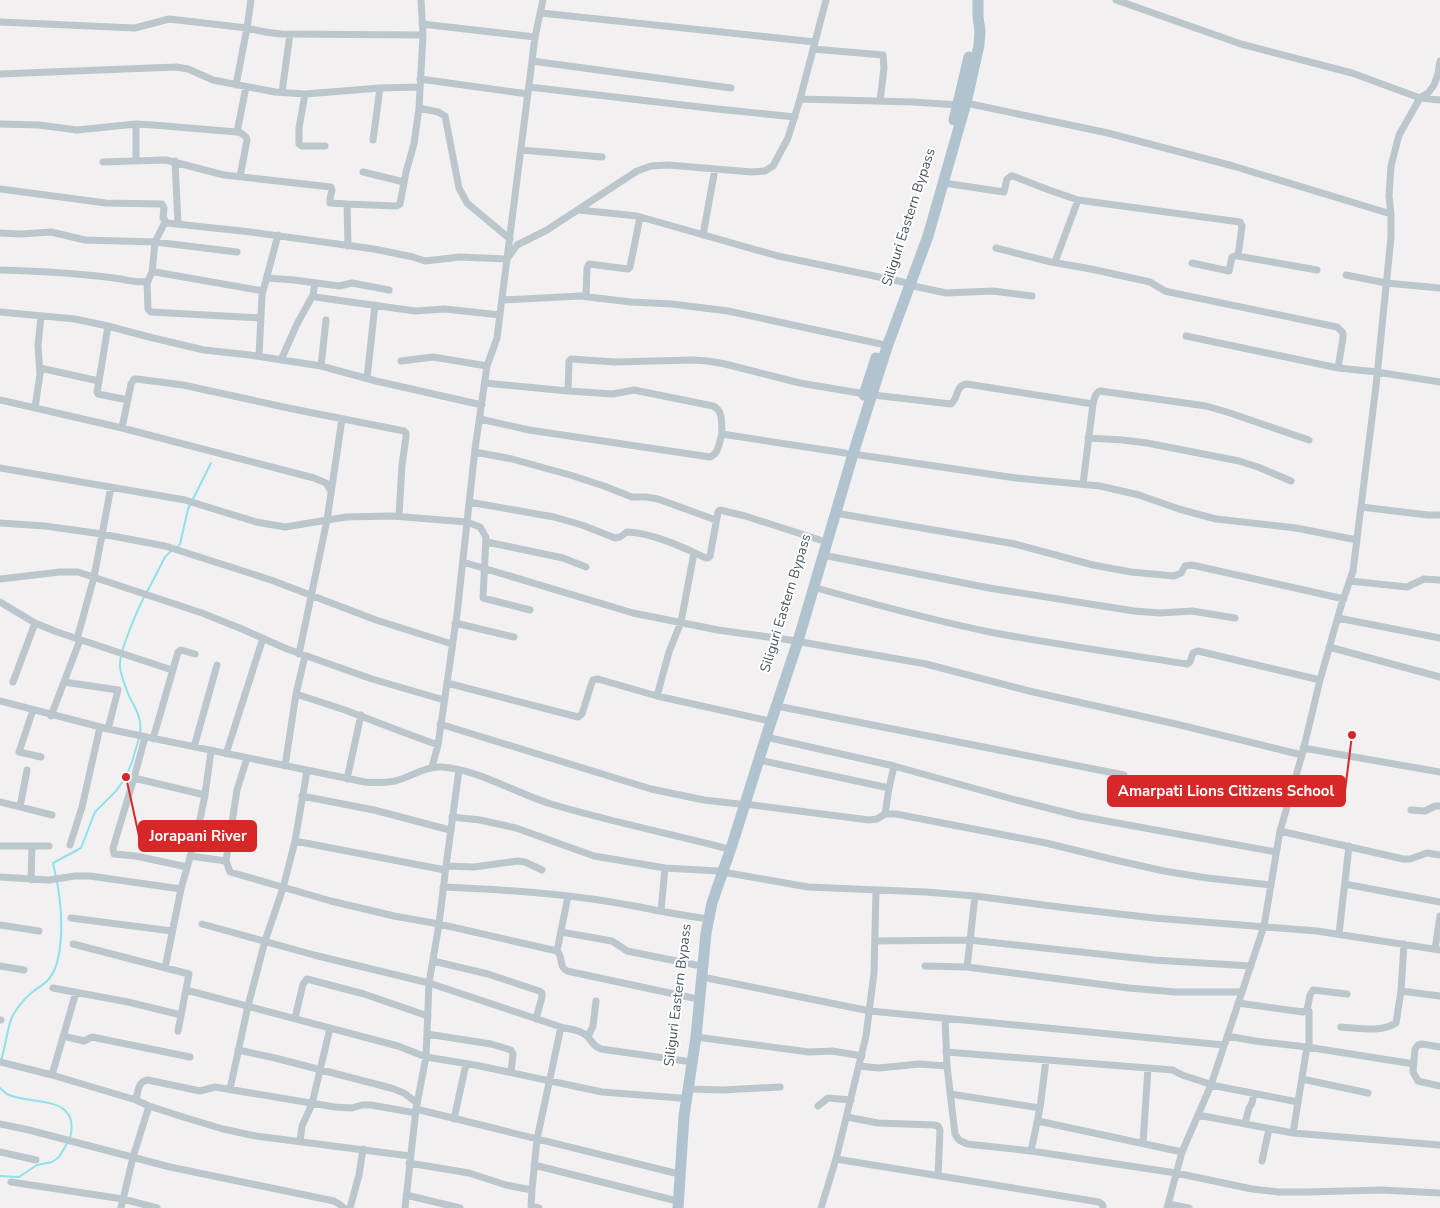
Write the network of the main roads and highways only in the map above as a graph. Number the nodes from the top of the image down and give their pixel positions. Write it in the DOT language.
graph roads {
  1 [pos="978,0"];
  2 [pos="962,104"];
  3 [pos="906,283"];
  4 [pos="869,394"];
  5 [pos="849,453"];
  6 [pos="794,641"];
  7 [pos="742,804"];
  8 [pos="720,872"];
  9 [pos="684,1093"];
  10 [pos="674,1205"];
  1 -- 2 [label="main road, Siliguri Eastern Bypass"];
  2 -- 3 [label="main road, Siliguri Eastern Bypass"];
  2 -- 3 [label="main road, Siliguri Eastern Bypass"];
  3 -- 4 [label="main road, Siliguri Eastern Bypass"];
  3 -- 4 [label="main road, Siliguri Eastern Bypass"];
  4 -- 5 [label="main road, Siliguri Eastern Bypass"];
  5 -- 6 [label="main road, Siliguri Eastern Bypass"];
  5 -- 6 [label="main road, Siliguri Eastern Bypass"];
  6 -- 7 [label="main road, Siliguri Eastern Bypass"];
  6 -- 7 [label="main road, Siliguri Eastern Bypass"];
  7 -- 8 [label="main road, Siliguri Eastern Bypass"];
  7 -- 8 [label="main road, Siliguri Eastern Bypass"];
  8 -- 9 [label="main road, Siliguri Eastern Bypass"];
  8 -- 9 [label="main road, Siliguri Eastern Bypass"];
  9 -- 10 [label="main road, Siliguri Eastern Bypass"];
  9 -- 10 [label="main road, Siliguri Eastern Bypass"];
}
